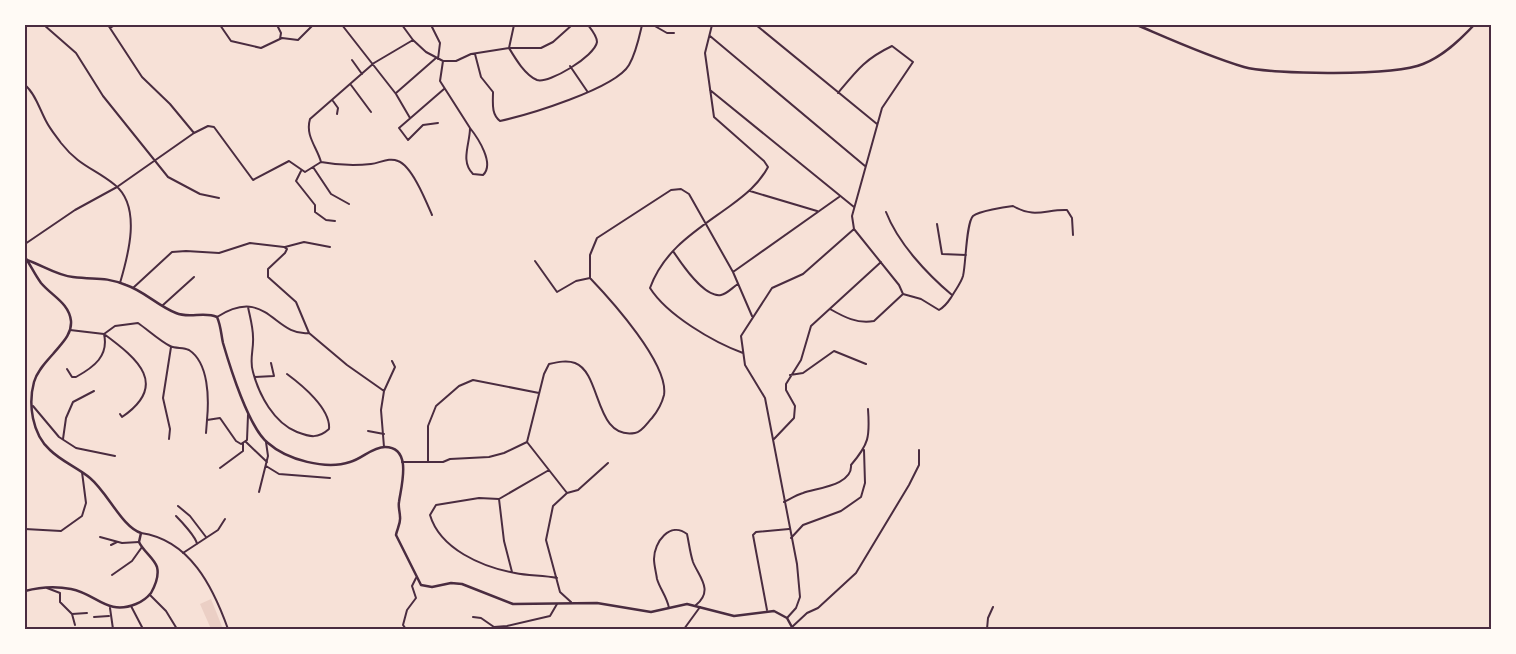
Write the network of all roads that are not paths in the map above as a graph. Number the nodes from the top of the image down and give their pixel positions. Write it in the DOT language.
graph roads {
  1 [pos="44,25"];
  2 [pos="115,25"];
  3 [pos="220,25"];
  4 [pos="277,25"];
  5 [pos="313,25"];
  6 [pos="342,25"];
  7 [pos="402,25"];
  8 [pos="431,25"];
  9 [pos="514,25"];
  10 [pos="572,25"];
  11 [pos="588,25"];
  12 [pos="642,25"];
  13 [pos="652,25"];
  14 [pos="712,25"];
  15 [pos="756,25"];
  16 [pos="1137,25"];
  17 [pos="1474,25"];
  18 [pos="109,26"];
  19 [pos="674,33"];
  20 [pos="709,35"];
  21 [pos="280,39"];
  22 [pos="413,40"];
  23 [pos="509,48"];
  24 [pos="475,54"];
  25 [pos="437,59"];
  26 [pos="352,60"];
  27 [pos="444,61"];
  28 [pos="372,65"];
  29 [pos="570,66"];
  30 [pos="362,74"];
  31 [pos="25,85"];
  32 [pos="351,85"];
  33 [pos="444,89"];
  34 [pos="710,90"];
  35 [pos="587,91"];
  36 [pos="838,93"];
  37 [pos="396,94"];
  38 [pos="333,101"];
  39 [pos="371,112"];
  40 [pos="338,114"];
  41 [pos="410,118"];
  42 [pos="438,123"];
  43 [pos="877,124"];
  44 [pos="470,128"];
  45 [pos="194,133"];
  46 [pos="154,161"];
  47 [pos="321,162"];
  48 [pos="865,166"];
  49 [pos="313,167"];
  50 [pos="301,171"];
  51 [pos="117,187"];
  52 [pos="750,191"];
  53 [pos="839,196"];
  54 [pos="219,198"];
  55 [pos="349,204"];
  56 [pos="854,207"];
  57 [pos="818,211"];
  58 [pos="886,212"];
  59 [pos="432,215"];
  60 [pos="335,221"];
  61 [pos="706,223"];
  62 [pos="937,224"];
  63 [pos="854,229"];
  64 [pos="1073,235"];
  65 [pos="25,244"];
  66 [pos="285,247"];
  67 [pos="330,247"];
  68 [pos="673,251"];
  69 [pos="966,255"];
  70 [pos="26,259"];
  71 [pos="535,261"];
  72 [pos="881,262"];
  73 [pos="733,272"];
  74 [pos="194,277"];
  75 [pos="590,278"];
  76 [pos="120,283"];
  77 [pos="738,284"];
  78 [pos="132,288"];
  79 [pos="903,294"];
  80 [pos="952,295"];
  81 [pos="163,305"];
  82 [pos="248,307"];
  83 [pos="830,309"];
  84 [pos="752,316"];
  85 [pos="217,317"];
  86 [pos="70,330"];
  87 [pos="309,333"];
  88 [pos="104,334"];
  89 [pos="171,346"];
  90 [pos="743,353"];
  91 [pos="392,361"];
  92 [pos="271,363"];
  93 [pos="866,364"];
  94 [pos="67,370"];
  95 [pos="287,374"];
  96 [pos="790,375"];
  97 [pos="255,377"];
  98 [pos="94,391"];
  99 [pos="384,391"];
  100 [pos="540,393"];
  101 [pos="32,406"];
  102 [pos="868,409"];
  103 [pos="248,412"];
  104 [pos="120,414"];
  105 [pos="207,420"];
  106 [pos="368,431"];
  107 [pos="206,433"];
  108 [pos="384,434"];
  109 [pos="63,439"];
  110 [pos="774,439"];
  111 [pos="169,440"];
  112 [pos="266,442"];
  113 [pos="527,442"];
  114 [pos="244,443"];
  115 [pos="384,447"];
  116 [pos="864,449"];
  117 [pos="919,450"];
  118 [pos="115,456"];
  119 [pos="428,461"];
  120 [pos="267,462"];
  121 [pos="402,462"];
  122 [pos="608,463"];
  123 [pos="266,466"];
  124 [pos="220,468"];
  125 [pos="549,470"];
  126 [pos="82,472"];
  127 [pos="330,478"];
  128 [pos="259,492"];
  129 [pos="567,493"];
  130 [pos="499,499"];
  131 [pos="784,502"];
  132 [pos="178,506"];
  133 [pos="176,516"];
  134 [pos="225,519"];
  135 [pos="25,529"];
  136 [pos="789,529"];
  137 [pos="141,534"];
  138 [pos="100,537"];
  139 [pos="206,537"];
  140 [pos="791,538"];
  141 [pos="117,542"];
  142 [pos="139,542"];
  143 [pos="197,544"];
  144 [pos="111,545"];
  145 [pos="142,547"];
  146 [pos="183,553"];
  147 [pos="512,572"];
  148 [pos="112,575"];
  149 [pos="416,578"];
  150 [pos="557,578"];
  151 [pos="47,588"];
  152 [pos="25,591"];
  153 [pos="150,595"];
  154 [pos="572,603"];
  155 [pos="558,604"];
  156 [pos="130,606"];
  157 [pos="695,606"];
  158 [pos="700,607"];
  159 [pos="993,607"];
  160 [pos="110,608"];
  161 [pos="669,608"];
  162 [pos="767,610"];
  163 [pos="87,613"];
  164 [pos="72,614"];
  165 [pos="110,616"];
  166 [pos="94,617"];
  167 [pos="473,617"];
  168 [pos="787,618"];
  169 [pos="74,625"];
  170 [pos="493,628"];
  171 [pos="792,628"];
  172 [pos="113,629"];
  173 [pos="143,629"];
  174 [pos="177,629"];
  175 [pos="228,629"];
  176 [pos="406,629"];
  177 [pos="684,629"];
  178 [pos="987,629"];
  1 -- 46 [label="street"];
  2 -- 18 [label="street"];
  3 -- 21 [label="street"];
  4 -- 21 [label="street"];
  5 -- 21 [label="street"];
  6 -- 28 [label="street"];
  7 -- 22 [label="street"];
  8 -- 25 [label="street"];
  9 -- 23 [label="street"];
  10 -- 23 [label="street"];
  11 -- 29 [label="street"];
  12 -- 35 [label="street"];
  13 -- 19 [label="street"];
  14 -- 20 [label="street"];
  15 -- 36 [label="street"];
  16 -- 17 [label="street"];
  18 -- 45 [label="street"];
  20 -- 34 [label="street"];
  20 -- 48 [label="street"];
  22 -- 25 [label="street"];
  22 -- 28 [label="street"];
  23 -- 24 [label="street"];
  23 -- 29 [label="street"];
  24 -- 27 [label="street"];
  24 -- 35 [label="street"];
  25 -- 27 [label="street"];
  25 -- 37 [label="street"];
  26 -- 30 [label="street"];
  27 -- 33 [label="street"];
  28 -- 30 [label="street"];
  28 -- 37 [label="street"];
  29 -- 35 [label="street"];
  30 -- 32 [label="street"];
  31 -- 51 [label="street"];
  32 -- 38 [label="street"];
  32 -- 39 [label="street"];
  33 -- 41 [label="street"];
  33 -- 44 [label="street"];
  34 -- 52 [label="street"];
  34 -- 53 [label="street"];
  36 -- 43 [label="street"];
  36 -- 43 [label="street"];
  37 -- 41 [label="street"];
  38 -- 40 [label="street"];
  38 -- 47 [label="street"];
  41 -- 42 [label="street"];
  43 -- 48 [label="street"];
  44 -- 44 [label="street"];
  45 -- 46 [label="street"];
  45 -- 50 [label="street"];
  46 -- 51 [label="street"];
  46 -- 54 [label="street"];
  47 -- 49 [label="street"];
  47 -- 59 [label="street"];
  48 -- 56 [label="street"];
  49 -- 50 [label="street"];
  49 -- 55 [label="street"];
  50 -- 60 [label="street"];
  51 -- 65 [label="street"];
  51 -- 76 [label="street"];
  52 -- 57 [label="street"];
  52 -- 61 [label="street"];
  53 -- 56 [label="street"];
  53 -- 57 [label="street"];
  56 -- 63 [label="street"];
  57 -- 73 [label="street"];
  58 -- 80 [label="street"];
  61 -- 68 [label="street"];
  61 -- 73 [label="street"];
  61 -- 75 [label="street"];
  62 -- 69 [label="street"];
  63 -- 72 [label="street"];
  63 -- 84 [label="street"];
  64 -- 69 [label="street"];
  66 -- 67 [label="street"];
  66 -- 78 [label="street"];
  66 -- 87 [label="street"];
  68 -- 77 [label="street"];
  68 -- 90 [label="street"];
  69 -- 80 [label="street"];
  70 -- 76 [label="street"];
  70 -- 86 [label="street"];
  71 -- 75 [label="street"];
  72 -- 79 [label="street"];
  72 -- 83 [label="street"];
  73 -- 77 [label="street"];
  74 -- 81 [label="street"];
  75 -- 100 [label="street"];
  76 -- 78 [label="street"];
  77 -- 84 [label="street"];
  78 -- 81 [label="street"];
  79 -- 80 [label="street"];
  79 -- 83 [label="street"];
  81 -- 85 [label="street"];
  82 -- 85 [label="street"];
  82 -- 87 [label="street"];
  82 -- 97 [label="street"];
  83 -- 96 [label="street"];
  84 -- 90 [label="street"];
  85 -- 103 [label="street"];
  86 -- 88 [label="street"];
  86 -- 101 [label="street"];
  87 -- 99 [label="street"];
  88 -- 89 [label="street"];
  88 -- 94 [label="street"];
  88 -- 104 [label="street"];
  89 -- 105 [label="street"];
  89 -- 111 [label="street"];
  90 -- 110 [label="street"];
  91 -- 99 [label="street"];
  92 -- 97 [label="street"];
  93 -- 96 [label="street"];
  95 -- 97 [label="street"];
  96 -- 110 [label="street"];
  98 -- 109 [label="street"];
  99 -- 108 [label="street"];
  100 -- 113 [label="street"];
  100 -- 119 [label="street"];
  101 -- 109 [label="street"];
  101 -- 126 [label="street"];
  102 -- 116 [label="street"];
  103 -- 112 [label="street"];
  103 -- 114 [label="street"];
  105 -- 107 [label="street"];
  105 -- 114 [label="street"];
  106 -- 108 [label="street"];
  108 -- 115 [label="street"];
  109 -- 118 [label="street"];
  110 -- 131 [label="street"];
  112 -- 115 [label="street"];
  112 -- 120 [label="street"];
  113 -- 119 [label="street"];
  113 -- 125 [label="street"];
  114 -- 120 [label="street"];
  114 -- 124 [label="street"];
  115 -- 121 [label="street"];
  116 -- 131 [label="street"];
  116 -- 140 [label="street"];
  117 -- 171 [label="street"];
  119 -- 121 [label="street"];
  120 -- 123 [label="street"];
  121 -- 149 [label="street"];
  122 -- 129 [label="street"];
  123 -- 127 [label="street"];
  123 -- 128 [label="street"];
  125 -- 129 [label="street"];
  125 -- 130 [label="street"];
  126 -- 135 [label="street"];
  126 -- 137 [label="street"];
  129 -- 150 [label="street"];
  130 -- 147 [label="street"];
  130 -- 147 [label="street"];
  131 -- 136 [label="street"];
  132 -- 139 [label="street"];
  133 -- 143 [label="street"];
  134 -- 139 [label="street"];
  136 -- 140 [label="street"];
  136 -- 162 [label="street"];
  137 -- 142 [label="street"];
  137 -- 146 [label="street"];
  138 -- 141 [label="street"];
  139 -- 143 [label="street"];
  140 -- 168 [label="street"];
  141 -- 142 [label="street"];
  141 -- 144 [label="street"];
  142 -- 145 [label="street"];
  143 -- 146 [label="street"];
  145 -- 148 [label="street"];
  145 -- 153 [label="street"];
  146 -- 175 [label="street"];
  147 -- 150 [label="street"];
  149 -- 155 [label="street"];
  149 -- 176 [label="street"];
  150 -- 154 [label="street"];
  151 -- 152 [label="street"];
  151 -- 160 [label="street"];
  151 -- 164 [label="street"];
  153 -- 156 [label="street"];
  153 -- 174 [label="street"];
  154 -- 155 [label="street"];
  154 -- 161 [label="street"];
  155 -- 170 [label="street"];
  156 -- 160 [label="street"];
  156 -- 173 [label="street"];
  157 -- 158 [label="street"];
  157 -- 161 [label="street"];
  157 -- 161 [label="street"];
  158 -- 162 [label="street"];
  158 -- 177 [label="street"];
  159 -- 178 [label="street"];
  160 -- 165 [label="street"];
  162 -- 168 [label="street"];
  163 -- 164 [label="street"];
  164 -- 169 [label="street"];
  165 -- 166 [label="street"];
  165 -- 172 [label="street"];
  167 -- 170 [label="street"];
  168 -- 171 [label="street"];
}
